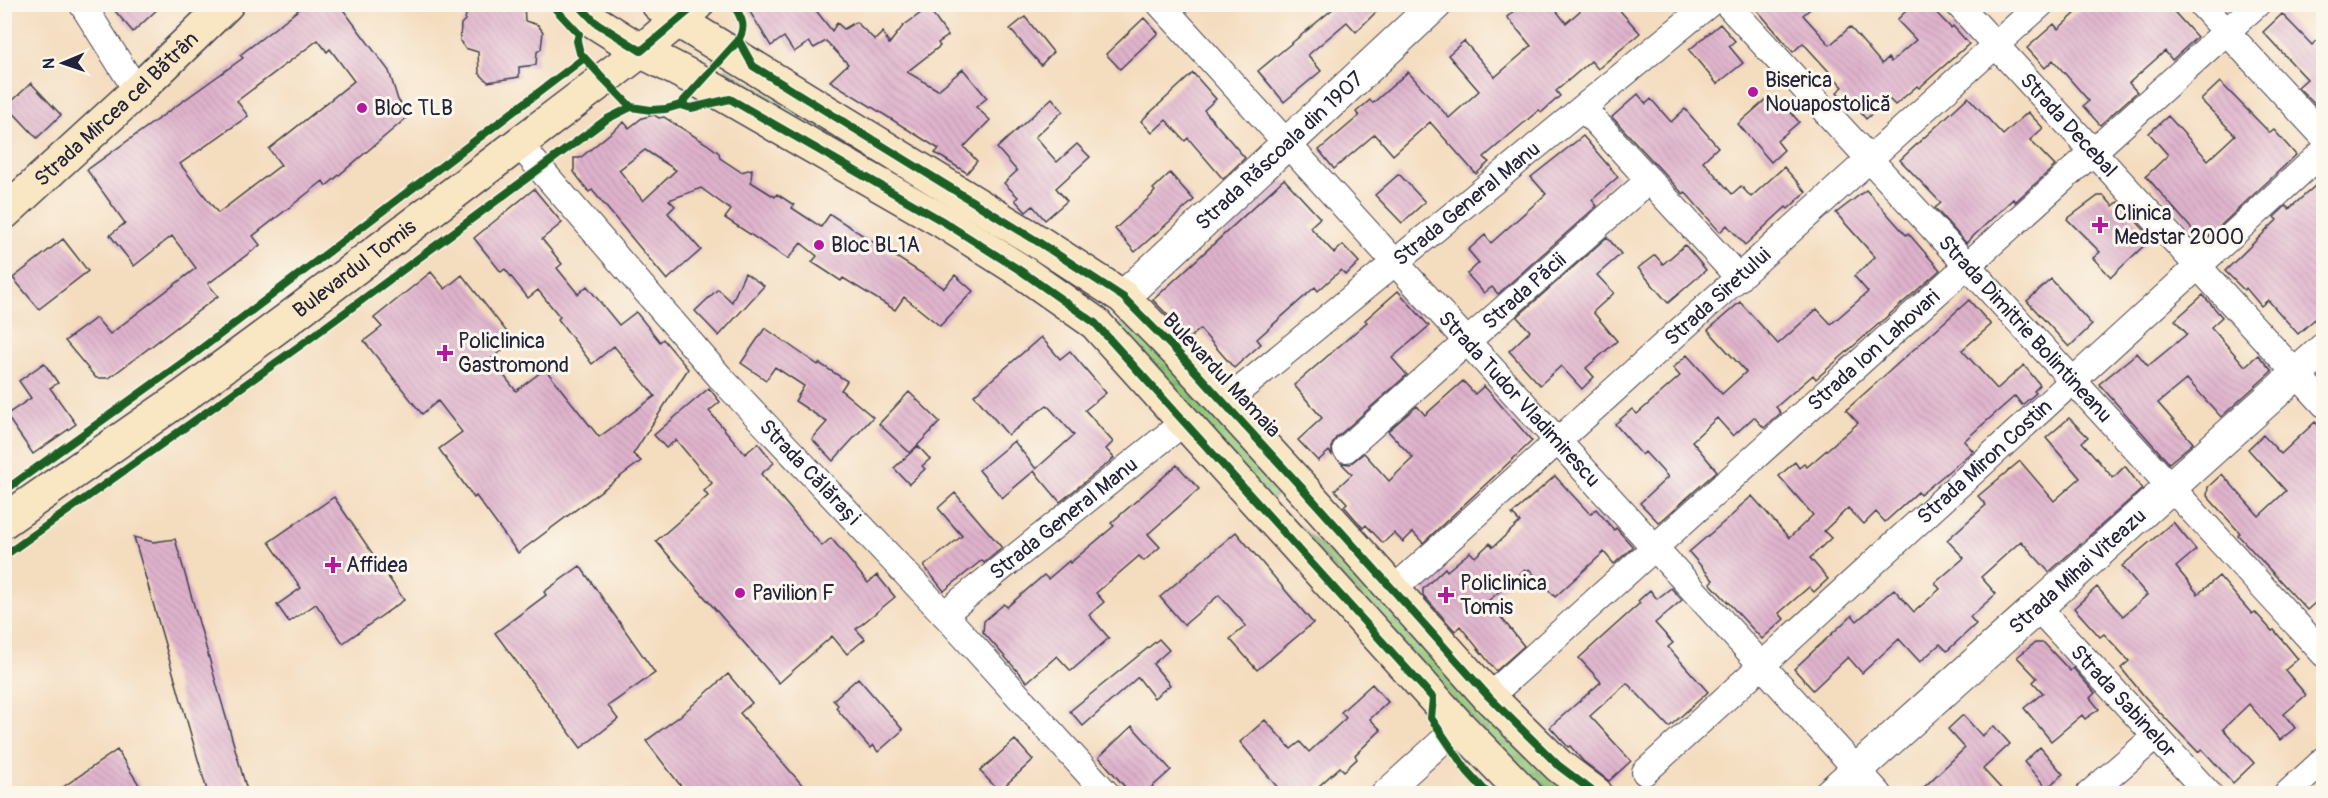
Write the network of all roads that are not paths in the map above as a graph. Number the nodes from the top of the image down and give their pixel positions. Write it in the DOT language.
graph roads {
  1 [pos="82,4"];
  2 [pos="226,4"];
  3 [pos="578,4"];
  4 [pos="1160,4"];
  5 [pos="1436,4"];
  6 [pos="1709,4"];
  7 [pos="1727,4"];
  8 [pos="1958,4"];
  9 [pos="2042,4"];
  10 [pos="2201,4"];
  11 [pos="2257,4"];
  12 [pos="677,10"];
  13 [pos="2227,32"];
  14 [pos="1996,46"];
  15 [pos="641,51"];
  16 [pos="137,91"];
  17 [pos="1583,108"];
  18 [pos="2324,137"];
  19 [pos="518,143"];
  20 [pos="1287,143"];
  21 [pos="2324,151"];
  22 [pos="2093,153"];
  23 [pos="1870,160"];
  24 [pos="1649,180"];
  25 [pos="4,213"];
  26 [pos="1395,262"];
  27 [pos="1968,266"];
  28 [pos="2198,267"];
  29 [pos="1738,278"];
  30 [pos="1123,297"];
  31 [pos="1095,322"];
  32 [pos="1467,342"];
  33 [pos="2324,349"];
  34 [pos="2296,374"];
  35 [pos="2073,381"];
  36 [pos="1224,403"];
  37 [pos="2324,404"];
  38 [pos="1184,422"];
  39 [pos="1557,441"];
  40 [pos="1346,449"];
  41 [pos="2170,487"];
  42 [pos="1268,515"];
  43 [pos="4,521"];
  44 [pos="1654,549"];
  45 [pos="1399,596"];
  46 [pos="2037,607"];
  47 [pos="944,614"];
  48 [pos="2324,654"];
  49 [pos="1761,666"];
  50 [pos="1489,698"];
  51 [pos="1459,726"];
  52 [pos="2156,736"];
  53 [pos="2324,760"];
  54 [pos="1856,770"];
  55 [pos="1645,772"];
  56 [pos="1107,794"];
  57 [pos="1384,794"];
  58 [pos="1525,794"];
  59 [pos="1596,794"];
  60 [pos="1830,794"];
  61 [pos="1879,794"];
  62 [pos="2089,794"];
  63 [pos="2209,794"];
  64 [pos="2288,794"];
  1 -- 16 [label="street"];
  2 -- 16 [label="main road, Strada Mircea cel Bătrân"];
  3 -- 15 [label="main road"];
  4 -- 20 [label="street, Strada Tudor Vladimirescu"];
  5 -- 20 [label="street, Strada Răscoala din 1907"];
  6 -- 17 [label="street, Strada General Manu"];
  7 -- 23 [label="street, Strada Dimitrie Bolintineanu"];
  8 -- 14 [label="street, Strada Decebal"];
  9 -- 14 [label="street, Strada Siretului"];
  10 -- 13 [label="street"];
  11 -- 13 [label="street, Strada Ion Lahovari"];
  12 -- 15 [label="main road, Bulevardul Tomis"];
  12 -- 30 [label="main road, Bulevardul Mamaia"];
  13 -- 18 [label="street"];
  13 -- 22 [label="street, Strada Ion Lahovari"];
  14 -- 22 [label="street, Strada Decebal"];
  14 -- 23 [label="street, Strada Siretului"];
  15 -- 19 [label="main road, Bulevardul Tomis"];
  15 -- 31 [label="main road"];
  16 -- 25 [label="main road, Strada Mircea cel Bătrân"];
  17 -- 24 [label="street"];
  17 -- 26 [label="street, Strada General Manu"];
  19 -- 43 [label="main road, Bulevardul Tomis"];
  19 -- 47 [label="street, Strada Călărași"];
  20 -- 26 [label="street, Strada Tudor Vladimirescu"];
  20 -- 30 [label="street, Strada Răscoala din 1907"];
  21 -- 28 [label="street, Strada Miron Costin"];
  22 -- 27 [label="street, Strada Ion Lahovari"];
  22 -- 28 [label="street, Strada Decebal"];
  23 -- 27 [label="street, Strada Dimitrie Bolintineanu"];
  23 -- 29 [label="street, Strada Siretului"];
  24 -- 29 [label="street"];
  24 -- 32 [label="street, Strada Păcii"];
  26 -- 32 [label="street, Strada Tudor Vladimirescu"];
  26 -- 36 [label="street, Strada General Manu"];
  27 -- 35 [label="street, Strada Dimitrie Bolintineanu"];
  27 -- 44 [label="street, Strada Ion Lahovari"];
  28 -- 34 [label="street, Strada Decebal"];
  28 -- 35 [label="street, Strada Miron Costin"];
  29 -- 39 [label="street, Strada Siretului"];
  30 -- 31 [label="main road"];
  30 -- 36 [label="main road, Bulevardul Mamaia"];
  31 -- 38 [label="main road"];
  32 -- 39 [label="street, Strada Tudor Vladimirescu"];
  32 -- 40 [label="street, Strada Păcii"];
  33 -- 34 [label="street, Strada Mihai Viteazu"];
  34 -- 37 [label="street, Strada Decebal"];
  34 -- 41 [label="street, Strada Mihai Viteazu"];
  35 -- 41 [label="street, Strada Dimitrie Bolintineanu"];
  35 -- 49 [label="street, Strada Miron Costin"];
  36 -- 45 [label="main road, Bulevardul Mamaia"];
  38 -- 42 [label="main road"];
  38 -- 47 [label="street, Strada General Manu"];
  39 -- 44 [label="street, Strada Tudor Vladimirescu"];
  39 -- 45 [label="street, Strada Siretului"];
  41 -- 46 [label="street, Strada Mihai Viteazu"];
  41 -- 48 [label="street, Strada Dimitrie Bolintineanu"];
  42 -- 45 [label="main road"];
  42 -- 51 [label="main road"];
  44 -- 49 [label="street, Strada Tudor Vladimirescu"];
  44 -- 50 [label="street, Strada Ion Lahovari"];
  45 -- 50 [label="main road, Bulevardul Mamaia"];
  46 -- 52 [label="street, Strada Sabinelor"];
  46 -- 54 [label="street, Strada Mihai Viteazu"];
  47 -- 56 [label="street, Strada Călărași"];
  49 -- 54 [label="street, Strada Tudor Vladimirescu"];
  49 -- 55 [label="street, Strada Miron Costin"];
  50 -- 59 [label="main road, Bulevardul Mamaia"];
  51 -- 57 [label="street"];
  51 -- 58 [label="main road"];
  52 -- 62 [label="street"];
  52 -- 63 [label="street, Strada Sabinelor"];
  53 -- 64 [label="street"];
  54 -- 60 [label="street, Strada Mihai Viteazu"];
  54 -- 61 [label="street, Strada Tudor Vladimirescu"];
}
